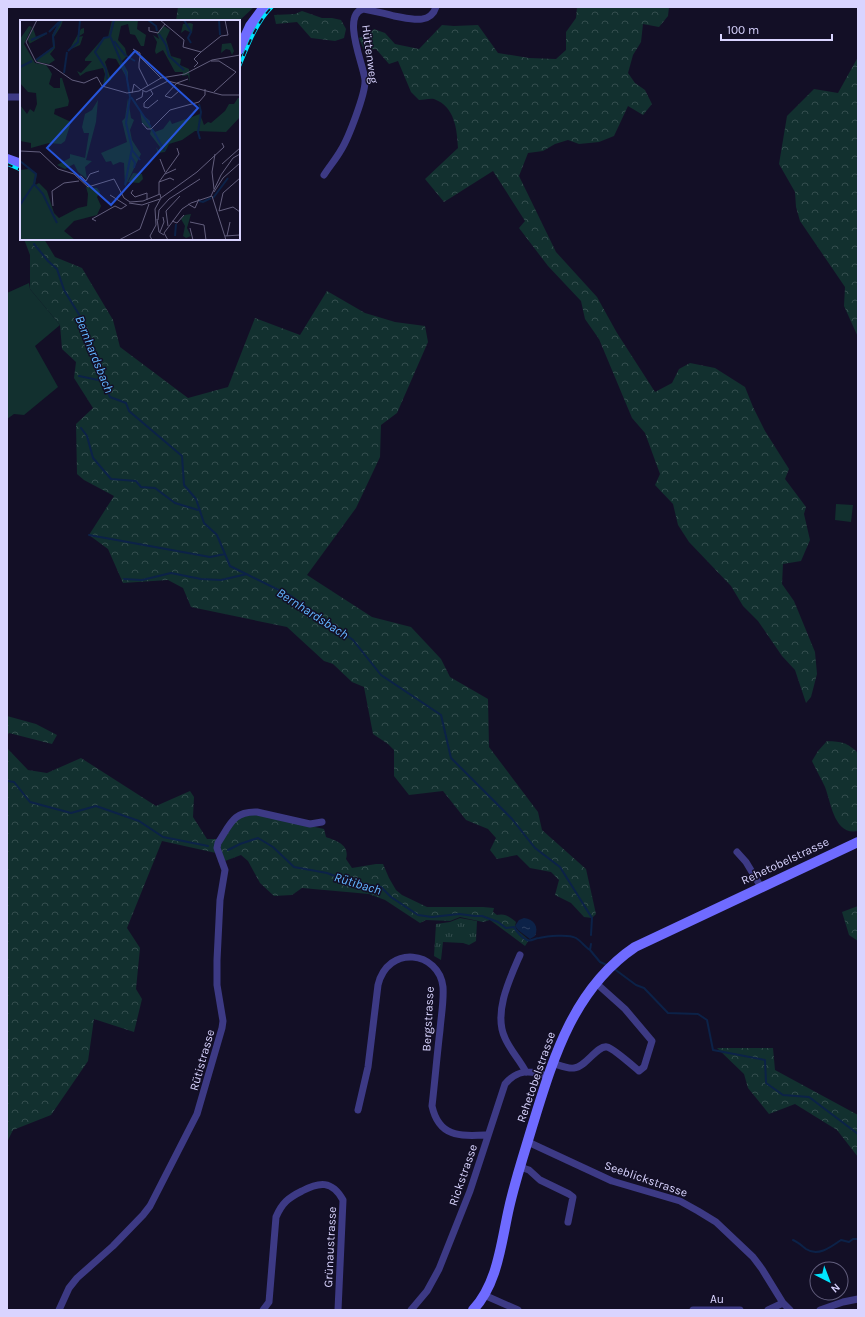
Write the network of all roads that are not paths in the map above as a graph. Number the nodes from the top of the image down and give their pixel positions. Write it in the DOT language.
graph roads {
  1 [pos="264,7"];
  2 [pos="436,7"];
  3 [pos="240,48"];
  4 [pos="7,97"];
  5 [pos="20,97"];
  6 [pos="7,159"];
  7 [pos="20,164"];
  8 [pos="324,175"];
  9 [pos="322,822"];
  10 [pos="858,842"];
  11 [pos="737,852"];
  12 [pos="761,887"];
  13 [pos="520,955"];
  14 [pos="596,983"];
  15 [pos="552,1063"];
  16 [pos="526,1072"];
  17 [pos="547,1076"];
  18 [pos="358,1110"];
  19 [pos="488,1135"];
  20 [pos="528,1142"];
  21 [pos="520,1166"];
  22 [pos="568,1222"];
  23 [pos="484,1295"];
  24 [pos="858,1299"];
  25 [pos="501,1303"];
  26 [pos="783,1303"];
  27 [pos="58,1310"];
  28 [pos="263,1310"];
  29 [pos="338,1310"];
  30 [pos="411,1310"];
  31 [pos="473,1310"];
  32 [pos="497,1310"];
  33 [pos="518,1310"];
  34 [pos="693,1310"];
  35 [pos="740,1310"];
  36 [pos="768,1310"];
  37 [pos="790,1310"];
  38 [pos="820,1310"];
  1 -- 3 [label="street"];
  2 -- 8 [label="street, Hüttenweg"];
  4 -- 5 [label="street"];
  6 -- 7 [label="street"];
  9 -- 27 [label="street, Rütistrasse"];
  10 -- 12 [label="street, Rehetobelstrasse"];
  11 -- 12 [label="street"];
  12 -- 14 [label="street, Rehetobelstrasse"];
  13 -- 16 [label="street"];
  14 -- 15 [label="street, Rehetobelstrasse"];
  14 -- 15 [label="street"];
  15 -- 17 [label="street, Rehetobelstrasse"];
  16 -- 17 [label="street"];
  16 -- 19 [label="street, Rickstrasse"];
  17 -- 20 [label="street, Rehetobelstrasse"];
  18 -- 19 [label="street, Bergstrasse"];
  19 -- 30 [label="street, Rickstrasse"];
  20 -- 21 [label="street, Rehetobelstrasse"];
  20 -- 26 [label="street, Seeblickstrasse"];
  21 -- 22 [label="street"];
  21 -- 23 [label="street, Rehetobelstrasse"];
  23 -- 25 [label="street"];
  23 -- 31 [label="street, Rehetobelstrasse"];
  24 -- 38 [label="street"];
  25 -- 32 [label="street"];
  25 -- 33 [label="street"];
  26 -- 36 [label="street"];
  26 -- 37 [label="street, Seeblickstrasse"];
  28 -- 29 [label="street, Grünaustrasse"];
  34 -- 35 [label="street, Au"];
}
